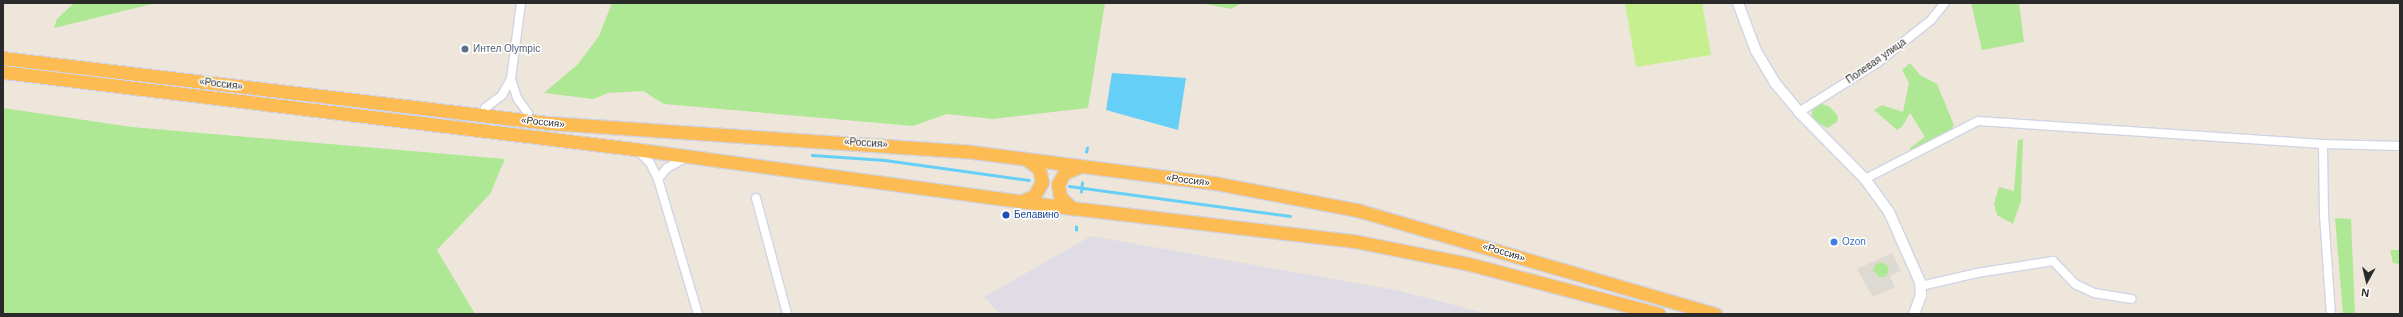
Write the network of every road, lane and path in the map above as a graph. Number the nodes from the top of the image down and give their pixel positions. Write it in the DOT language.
graph roads {
  1 [pos="521,3"];
  2 [pos="1738,3"];
  3 [pos="1946,3"];
  4 [pos="3,58"];
  5 [pos="3,72"];
  6 [pos="511,79"];
  7 [pos="485,108"];
  8 [pos="448,111"];
  9 [pos="528,112"];
  10 [pos="1799,112"];
  11 [pos="702,134"];
  12 [pos="2323,144"];
  13 [pos="2400,146"];
  14 [pos="634,149"];
  15 [pos="693,156"];
  16 [pos="1023,158"];
  17 [pos="1082,166"];
  18 [pos="1865,178"];
  19 [pos="658,179"];
  20 [pos="756,198"];
  21 [pos="1022,201"];
  22 [pos="1072,208"];
  23 [pos="1921,286"];
  24 [pos="2132,298"];
  25 [pos="1629,306"];
  26 [pos="698,314"];
  27 [pos="787,314"];
  28 [pos="1643,314"];
  29 [pos="1659,314"];
  30 [pos="1715,314"];
  31 [pos="1914,314"];
  32 [pos="2331,314"];
  1 -- 6 [label="street"];
  2 -- 10 [label="street"];
  3 -- 10 [label="street, Полевая улица"];
  4 -- 8 [label="highway, «Россия»"];
  5 -- 14 [label="highway, «Россия»"];
  6 -- 7 [label="street"];
  6 -- 9 [label="street"];
  7 -- 8 [label="highway"];
  7 -- 9 [label="highway"];
  8 -- 11 [label="highway, «Россия»"];
  9 -- 11 [label="highway"];
  10 -- 18 [label="street"];
  11 -- 16 [label="highway, «Россия»"];
  12 -- 13 [label="street"];
  12 -- 18 [label="street"];
  12 -- 32 [label="street"];
  14 -- 15 [label="highway, «Россия»"];
  14 -- 19 [label="street"];
  15 -- 19 [label="street"];
  15 -- 21 [label="highway, «Россия»"];
  16 -- 17 [label="highway, «Россия»"];
  16 -- 21 [label="highway"];
  17 -- 22 [label="highway"];
  17 -- 30 [label="highway, «Россия»"];
  18 -- 23 [label="street"];
  19 -- 26 [label="street"];
  20 -- 27 [label="street"];
  21 -- 22 [label="highway, «Россия»"];
  22 -- 25 [label="highway, «Россия»"];
  23 -- 24 [label="street"];
  23 -- 31 [label="street"];
  25 -- 28 [label="highway"];
  25 -- 29 [label="highway, «Россия»"];
}
